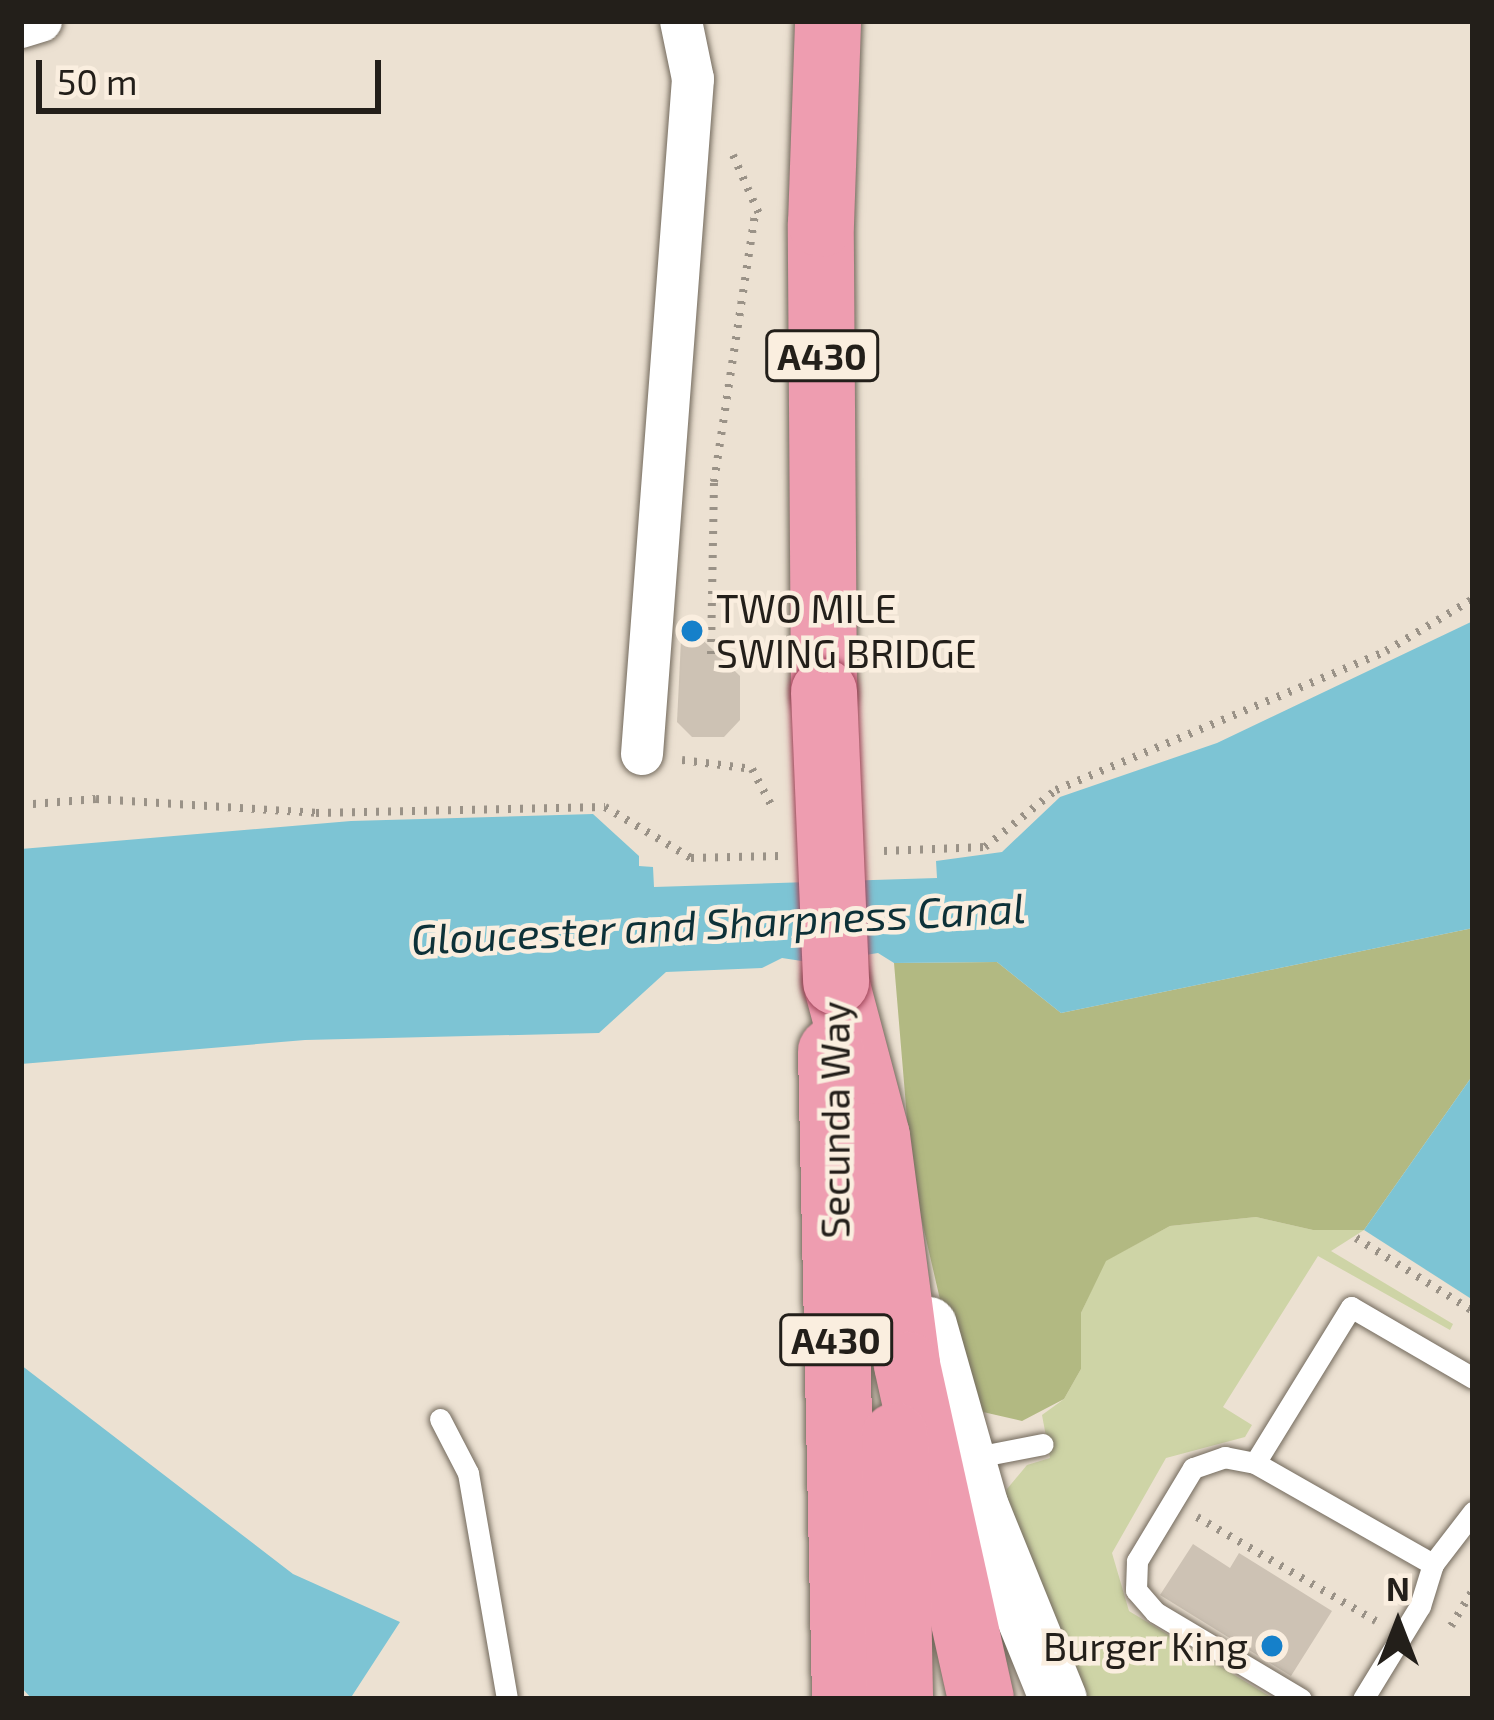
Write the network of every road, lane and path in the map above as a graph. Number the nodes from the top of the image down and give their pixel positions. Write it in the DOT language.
graph roads {
  1 [pos="41,21"];
  2 [pos="681,21"];
  3 [pos="828,21"];
  4 [pos="21,27"];
  5 [pos="692,80"];
  6 [pos="755,215"];
  7 [pos="820,224"];
  8 [pos="1473,599"];
  9 [pos="711,654"];
  10 [pos="643,754"];
  11 [pos="21,805"];
  12 [pos="779,821"];
  13 [pos="875,851"];
  14 [pos="798,856"];
  15 [pos="836,982"];
  16 [pos="877,1136"];
  17 [pos="885,1235"];
  18 [pos="1356,1238"];
  19 [pos="1472,1311"];
  20 [pos="1462,1324"];
  21 [pos="1473,1378"];
  22 [pos="440,1418"];
  23 [pos="896,1427"];
  24 [pos="1042,1444"];
  25 [pos="966,1459"];
  26 [pos="1255,1463"];
  27 [pos="1170,1502"];
  28 [pos="1473,1512"];
  29 [pos="1432,1564"];
  30 [pos="1473,1590"];
  31 [pos="1402,1636"];
  32 [pos="506,1699"];
  33 [pos="845,1699"];
  34 [pos="899,1699"];
  35 [pos="944,1699"];
  36 [pos="981,1699"];
  37 [pos="1058,1699"];
  38 [pos="1300,1699"];
  39 [pos="1363,1699"];
  1 -- 4 [label="street"];
  2 -- 5 [label="street"];
  3 -- 7 [label="main road, A430"];
  5 -- 6 [label="path"];
  5 -- 10 [label="street"];
  6 -- 7 [label="path"];
  6 -- 9 [label="path"];
  7 -- 15 [label="main road, A430, bridge"];
  8 -- 13 [label="path"];
  10 -- 12 [label="path"];
  11 -- 14 [label="path"];
  15 -- 16 [label="main road, Secunda Way / A430"];
  15 -- 33 [label="main road, Secunda Way / A430"];
  16 -- 17 [label="main road, Secunda Way / A430"];
  16 -- 25 [label="street"];
  17 -- 23 [label="main road, A430"];
  17 -- 36 [label="main road, Secunda Way / A430"];
  18 -- 19 [label="path"];
  19 -- 20 [label="path"];
  21 -- 26 [label="lane"];
  22 -- 32 [label="lane"];
  23 -- 34 [label="main road, A430"];
  23 -- 35 [label="main road, A430"];
  24 -- 25 [label="lane"];
  25 -- 37 [label="street"];
  26 -- 27 [label="lane"];
  26 -- 29 [label="lane"];
  27 -- 31 [label="path"];
  27 -- 38 [label="lane"];
  28 -- 29 [label="lane"];
  29 -- 31 [label="lane"];
  30 -- 31 [label="path"];
  31 -- 39 [label="lane"];
}
